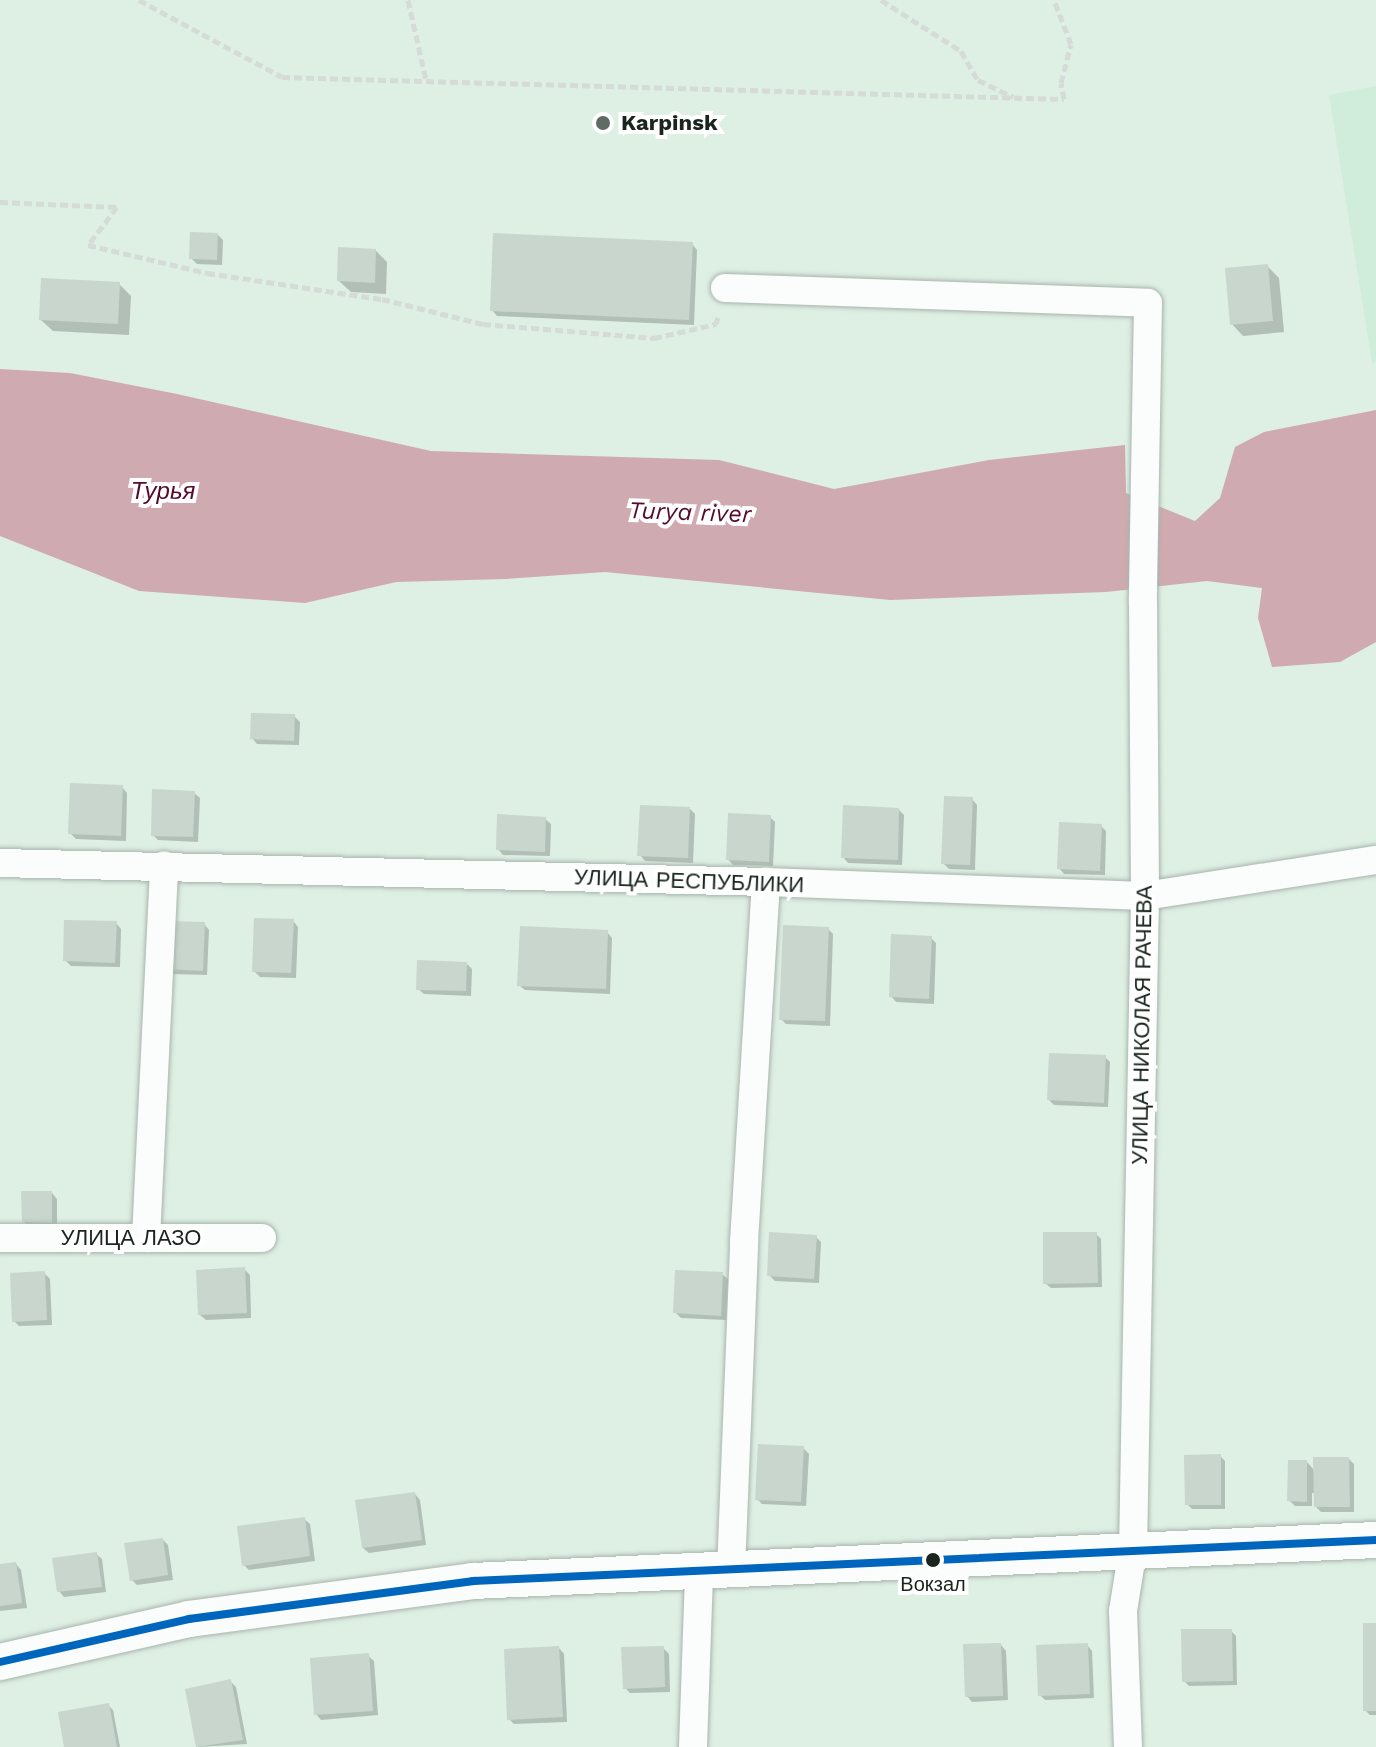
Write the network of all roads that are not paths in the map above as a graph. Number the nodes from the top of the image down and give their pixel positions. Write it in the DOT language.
graph roads {
  1 [pos="725,288"];
  2 [pos="1376,860"];
  3 [pos="0,863"];
  4 [pos="164,865"];
  5 [pos="766,882"];
  6 [pos="1145,896"];
  7 [pos="0,1238"];
  8 [pos="146,1238"];
  9 [pos="262,1238"];
  10 [pos="1376,1540"];
  11 [pos="1133,1549"];
  12 [pos="715,1571"];
  13 [pos="0,1662"];
  14 [pos="693,1747"];
  15 [pos="1128,1747"];
  1 -- 6 [label="street, УЛИЦА НИКОЛАЯ РАЧЕВА"];
  2 -- 6 [label="street, УЛИЦА РЕСПУБЛИКИ"];
  3 -- 4 [label="street, УЛИЦА РЕСПУБЛИКИ"];
  4 -- 5 [label="street, УЛИЦА РЕСПУБЛИКИ"];
  4 -- 8 [label="street"];
  5 -- 6 [label="street, УЛИЦА РЕСПУБЛИКИ"];
  5 -- 12 [label="street"];
  6 -- 11 [label="street, УЛИЦА НИКОЛАЯ РАЧЕВА"];
  7 -- 8 [label="street, УЛИЦА ЛАЗО"];
  8 -- 9 [label="street, УЛИЦА ЛАЗО"];
  10 -- 11 [label="street"];
  11 -- 12 [label="street"];
  11 -- 15 [label="street, УЛИЦА НИКОЛАЯ РАЧЕВА"];
  12 -- 13 [label="street"];
  12 -- 14 [label="street"];
}
